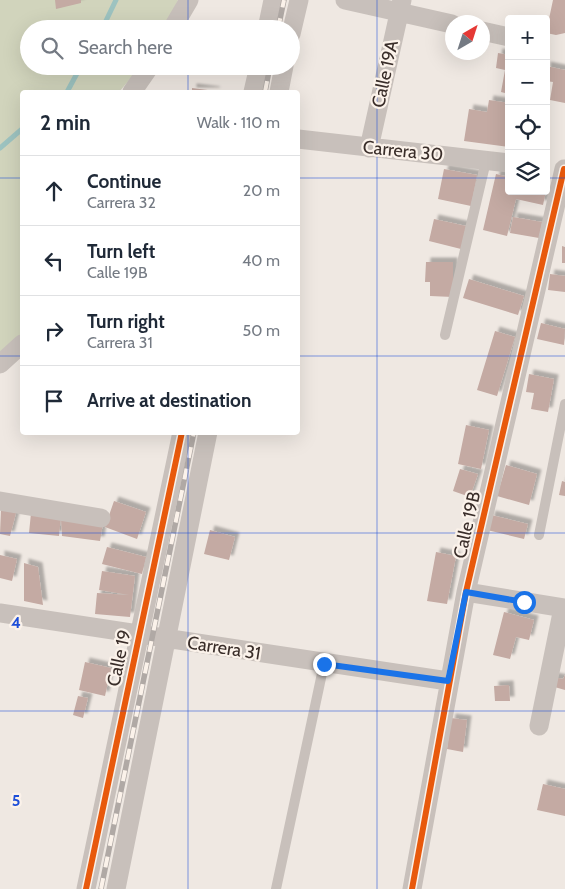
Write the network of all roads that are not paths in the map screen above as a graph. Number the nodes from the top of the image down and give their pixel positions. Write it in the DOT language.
graph roads {
  1 [pos="189,0"];
  2 [pos="272,0"];
  3 [pos="298,0"];
  4 [pos="345,0"];
  5 [pos="400,6"];
  6 [pos="177,20"];
  7 [pos="268,20"];
  8 [pos="294,20"];
  9 [pos="445,22"];
  10 [pos="490,33"];
  11 [pos="505,36"];
  12 [pos="144,75"];
  13 [pos="257,75"];
  14 [pos="282,75"];
  15 [pos="133,90"];
  16 [pos="253,90"];
  17 [pos="278,90"];
  18 [pos="300,139"];
  19 [pos="369,148"];
  20 [pos="486,160"];
  21 [pos="505,162"];
  22 [pos="558,169"];
  23 [pos="445,335"];
  24 [pos="20,346"];
  25 [pos="0,364"];
  26 [pos="565,404"];
  27 [pos="181,435"];
  28 [pos="207,435"];
  29 [pos="0,501"];
  30 [pos="101,518"];
  31 [pos="539,535"];
  32 [pos="466,592"];
  33 [pos="564,608"];
  34 [pos="0,613"];
  35 [pos="139,634"];
  36 [pos="167,638"];
  37 [pos="324,664"];
  38 [pos="448,681"];
  39 [pos="539,726"];
  40 [pos="86,889"];
  41 [pos="116,889"];
  42 [pos="276,889"];
  43 [pos="412,889"];
  1 -- 6 [label="street"];
  2 -- 7 [label="street"];
  3 -- 8 [label="street"];
  4 -- 5 [label="street"];
  5 -- 9 [label="street"];
  5 -- 19 [label="street, Calle 19A"];
  10 -- 11 [label="street"];
  12 -- 15 [label="street"];
  13 -- 16 [label="street"];
  14 -- 17 [label="street"];
  18 -- 19 [label="street, Carrera 30"];
  19 -- 20 [label="street, Carrera 30"];
  20 -- 21 [label="street, Carrera 30"];
  20 -- 23 [label="lane"];
  22 -- 32 [label="street, Calle 19B"];
  24 -- 25 [label="street"];
  26 -- 31 [label="lane"];
  27 -- 35 [label="street, Calle 19"];
  28 -- 36 [label="street"];
  29 -- 30 [label="street"];
  32 -- 33 [label="street"];
  32 -- 38 [label="street, Calle 19B"];
  33 -- 39 [label="street"];
  34 -- 35 [label="street, Carrera 31"];
  35 -- 36 [label="street, Carrera 31"];
  35 -- 40 [label="street, Calle 19"];
  36 -- 37 [label="street, Carrera 31"];
  36 -- 41 [label="street"];
  37 -- 38 [label="street, Carrera 31"];
  37 -- 42 [label="lane"];
  38 -- 43 [label="street, Calle 19B"];
}
